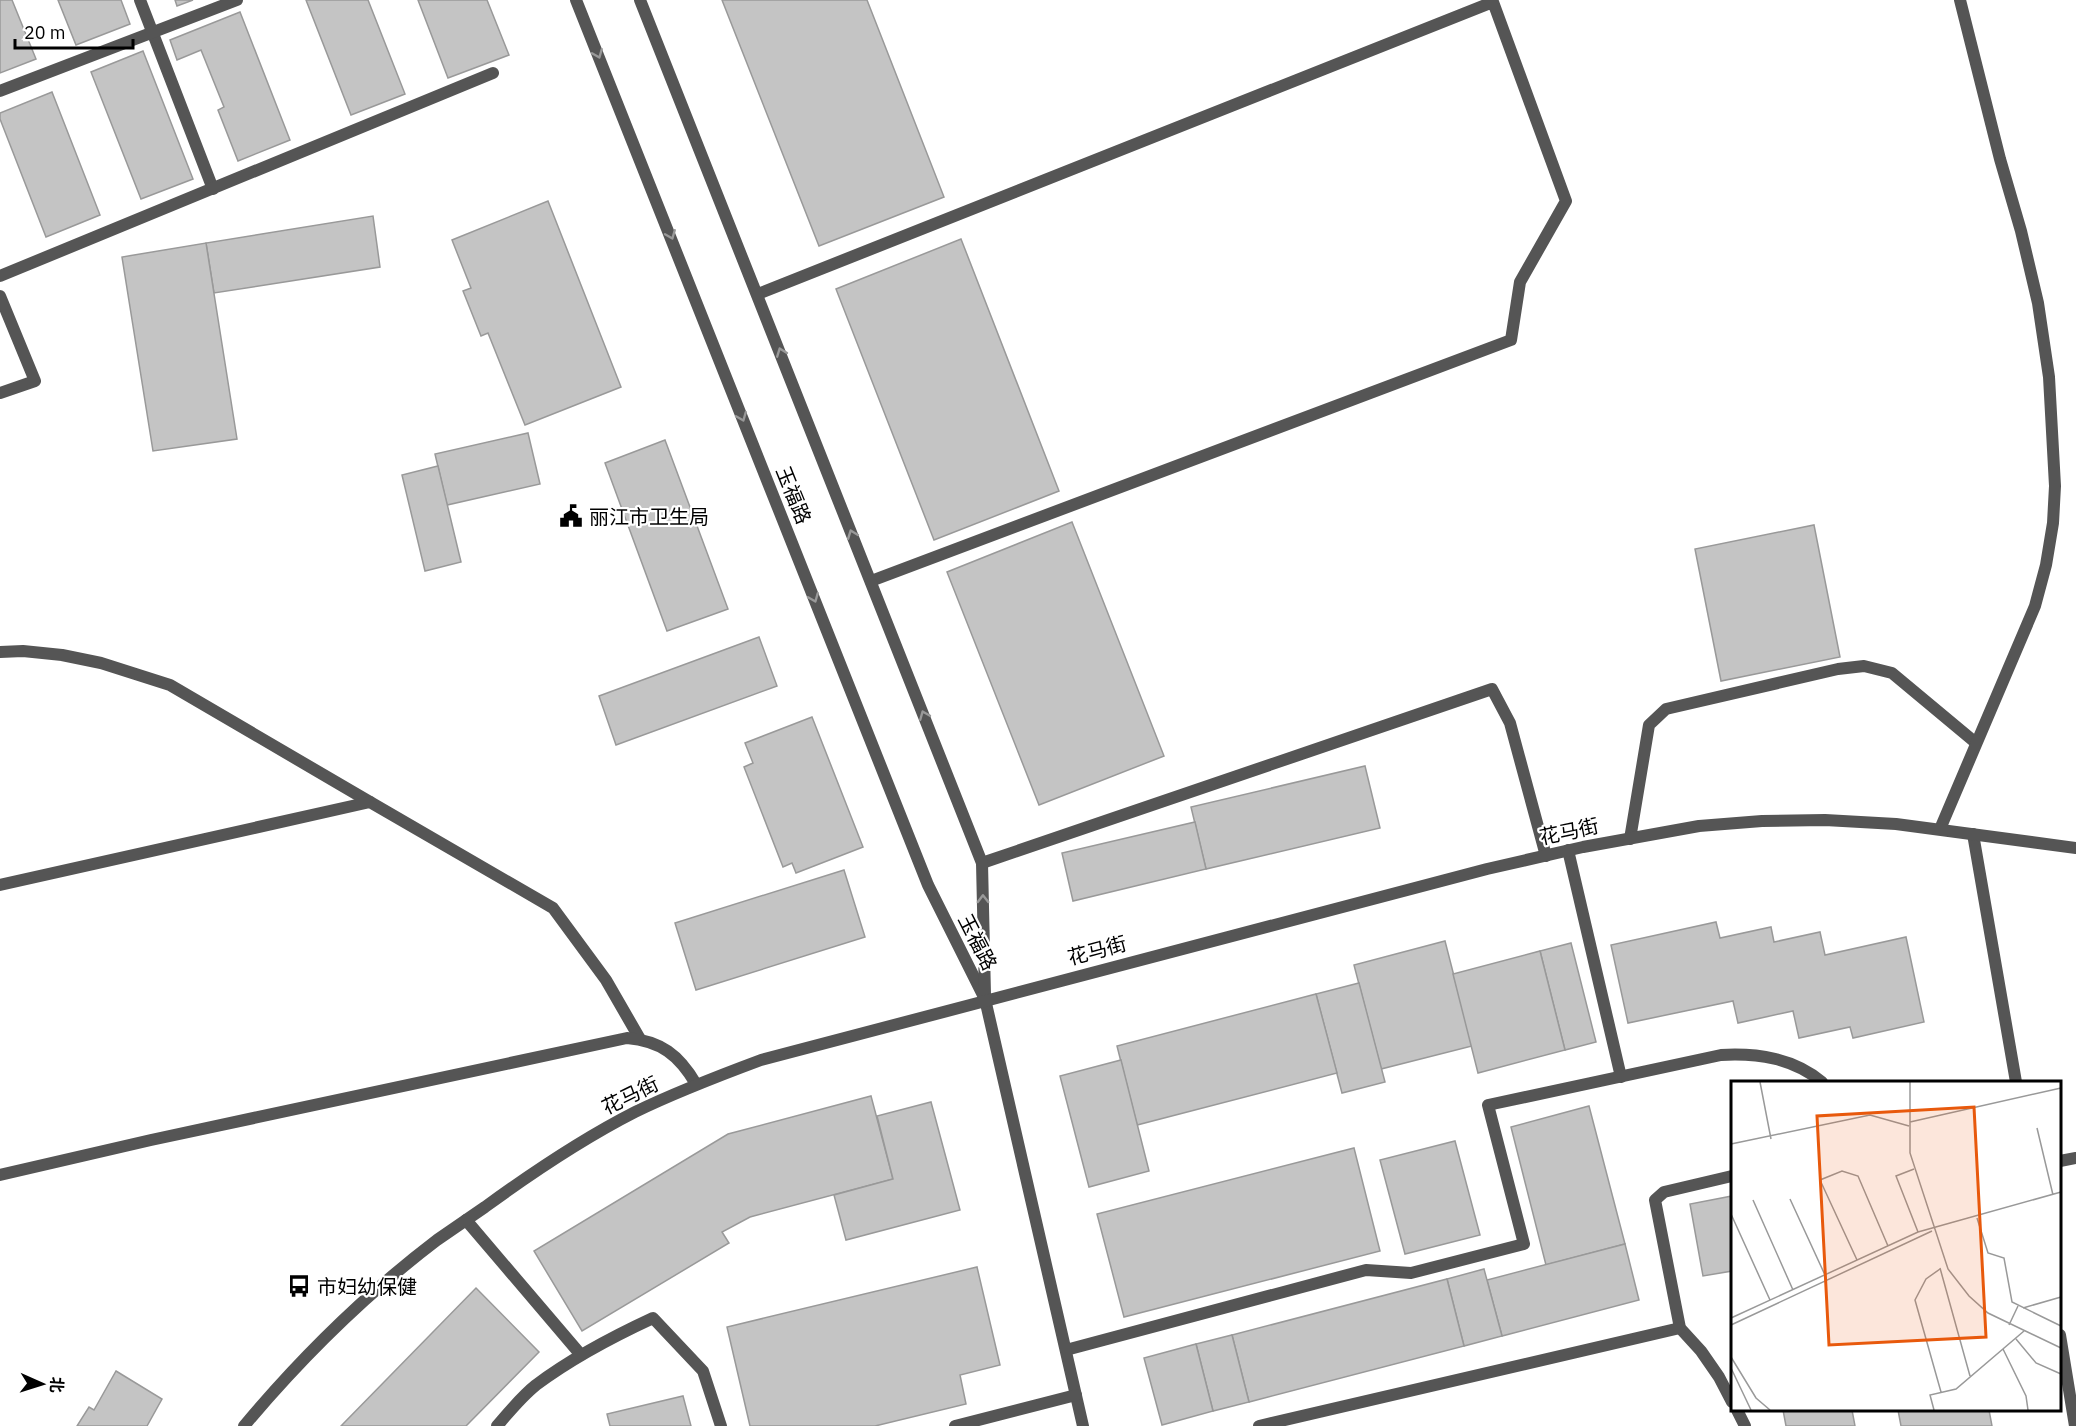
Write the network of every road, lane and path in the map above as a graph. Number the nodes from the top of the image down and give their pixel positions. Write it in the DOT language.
graph roads {
  1 [pos="140,0"];
  2 [pos="237,0"];
  3 [pos="576,0"];
  4 [pos="640,0"];
  5 [pos="1960,0"];
  6 [pos="152,32"];
  7 [pos="493,73"];
  8 [pos="0,91"];
  9 [pos="213,189"];
  10 [pos="0,276"];
  11 [pos="758,294"];
  12 [pos="0,296"];
  13 [pos="0,393"];
  14 [pos="871,582"];
  15 [pos="0,652"];
  16 [pos="1976,743"];
  17 [pos="370,802"];
  18 [pos="1940,830"];
  19 [pos="1973,834"];
  20 [pos="1630,839"];
  21 [pos="2076,848"];
  22 [pos="1568,850"];
  23 [pos="1546,856"];
  24 [pos="982,863"];
  25 [pos="0,885"];
  26 [pos="985,999"];
  27 [pos="640,1039"];
  28 [pos="1621,1077"];
  29 [pos="1819,1081"];
  30 [pos="2016,1081"];
  31 [pos="696,1084"];
  32 [pos="2076,1158"];
  33 [pos="2061,1161"];
  34 [pos="0,1175"];
  35 [pos="1731,1176"];
  36 [pos="466,1220"];
  37 [pos="1680,1328"];
  38 [pos="2061,1341"];
  39 [pos="1066,1350"];
  40 [pos="581,1355"];
  41 [pos="1076,1395"];
  42 [pos="1731,1400"];
  43 [pos="1738,1411"];
  44 [pos="244,1426"];
  45 [pos="497,1426"];
  46 [pos="722,1426"];
  47 [pos="955,1426"];
  48 [pos="1083,1426"];
  49 [pos="1259,1426"];
  50 [pos="1745,1426"];
  51 [pos="2075,1426"];
  1 -- 6 [label="street"];
  2 -- 6 [label="street"];
  3 -- 26 [label="street, 玉福路, one-way"];
  4 -- 11 [label="street, 玉福路"];
  5 -- 16 [label="street"];
  6 -- 8 [label="street"];
  6 -- 9 [label="street"];
  7 -- 9 [label="street"];
  9 -- 10 [label="street"];
  14 -- 11 [label="street, 玉福路, one-way"];
  11 -- 14 [label="street"];
  12 -- 13 [label="street"];
  24 -- 14 [label="street, 玉福路, one-way"];
  15 -- 17 [label="street"];
  16 -- 18 [label="street"];
  16 -- 20 [label="street"];
  17 -- 25 [label="street"];
  17 -- 27 [label="street"];
  18 -- 19 [label="street, 花马街"];
  18 -- 20 [label="street, 花马街"];
  19 -- 21 [label="street, 花马街"];
  19 -- 30 [label="street"];
  20 -- 22 [label="street, 花马街"];
  22 -- 23 [label="street, 花马街"];
  22 -- 28 [label="street"];
  23 -- 24 [label="street"];
  23 -- 26 [label="street, 花马街"];
  26 -- 24 [label="street, 玉福路, one-way"];
  26 -- 31 [label="street, 花马街"];
  26 -- 39 [label="street, 玉福路"];
  27 -- 31 [label="street"];
  27 -- 34 [label="street"];
  28 -- 29 [label="street"];
  28 -- 39 [label="street"];
  31 -- 36 [label="street, 花马街"];
  32 -- 33 [label="street"];
  35 -- 37 [label="street"];
  36 -- 40 [label="street"];
  36 -- 44 [label="street, 花马街"];
  37 -- 42 [label="street"];
  37 -- 49 [label="street"];
  38 -- 51 [label="street"];
  39 -- 41 [label="street, 玉福路"];
  40 -- 45 [label="street"];
  40 -- 46 [label="street"];
  41 -- 47 [label="street"];
  41 -- 48 [label="street, 玉福路"];
  43 -- 50 [label="street"];
}
